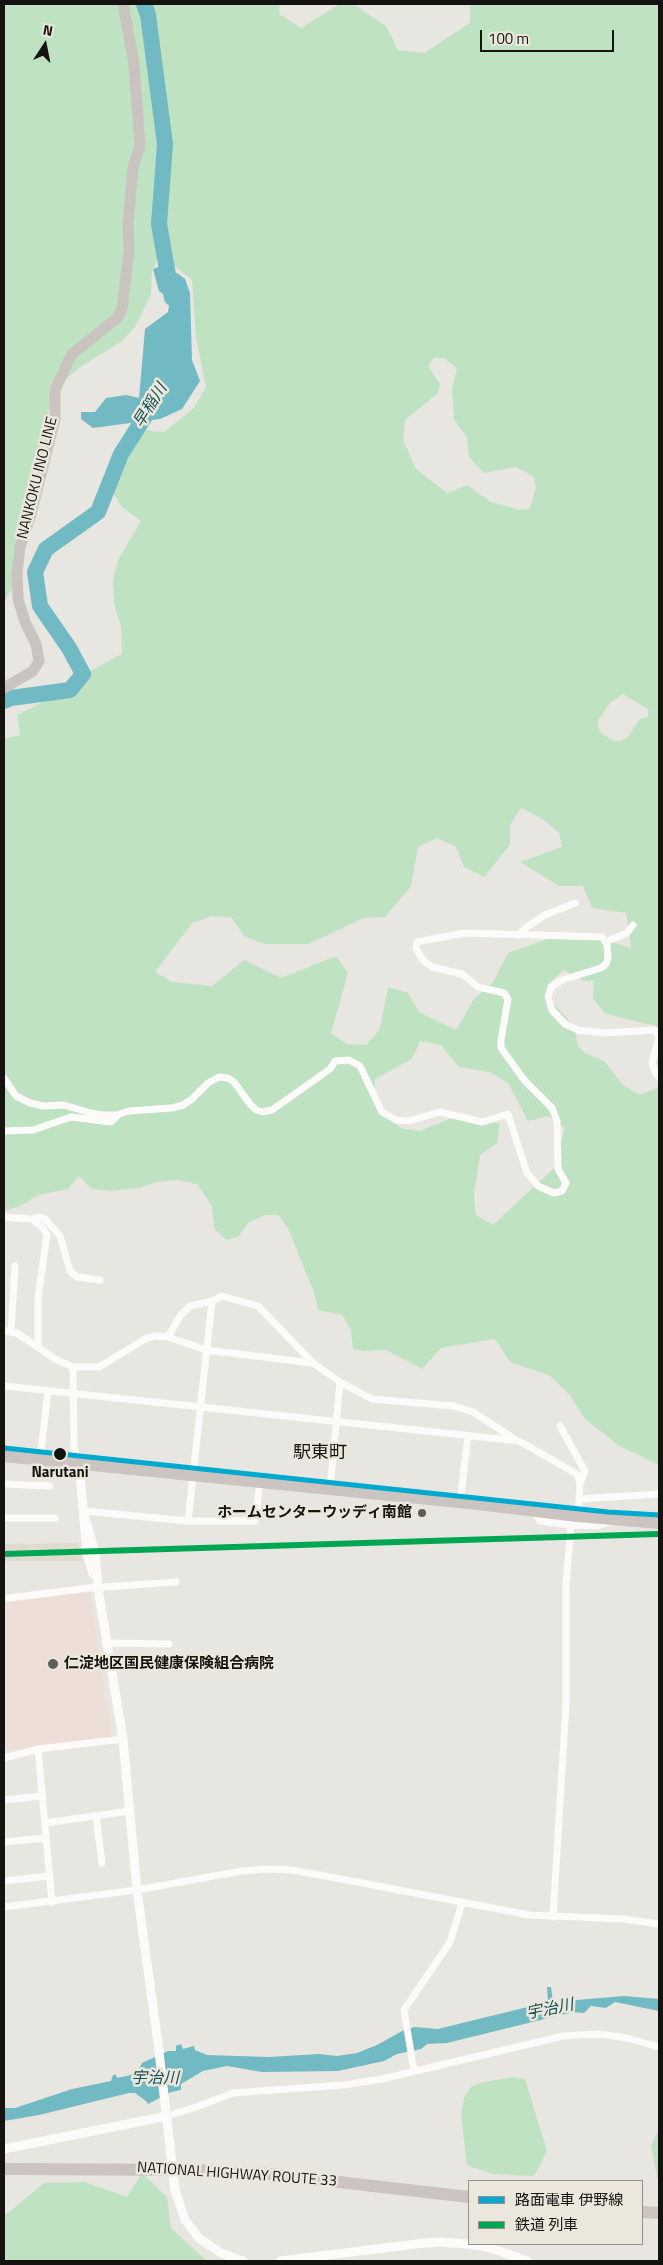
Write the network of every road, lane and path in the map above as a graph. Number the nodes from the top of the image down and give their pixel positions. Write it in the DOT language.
graph roads {
  1 [pos="123,4"];
  2 [pos="4,688"];
  3 [pos="575,903"];
  4 [pos="633,925"];
  5 [pos="519,935"];
  6 [pos="605,942"];
  7 [pos="659,1036"];
  8 [pos="659,1077"];
  9 [pos="4,1078"];
  10 [pos="119,1114"];
  11 [pos="4,1130"];
  12 [pos="4,1217"];
  13 [pos="32,1220"];
  14 [pos="62,1228"];
  15 [pos="60,1236"];
  16 [pos="15,1266"];
  17 [pos="100,1280"];
  18 [pos="212,1301"];
  19 [pos="8,1331"];
  20 [pos="168,1337"];
  21 [pos="38,1345"];
  22 [pos="206,1350"];
  23 [pos="313,1363"];
  24 [pos="73,1367"];
  25 [pos="340,1382"];
  26 [pos="4,1386"];
  27 [pos="48,1391"];
  28 [pos="74,1395"];
  29 [pos="200,1407"];
  30 [pos="336,1421"];
  31 [pos="560,1426"];
  32 [pos="468,1436"];
  33 [pos="519,1441"];
  34 [pos="4,1456"];
  35 [pos="40,1460"];
  36 [pos="79,1465"];
  37 [pos="193,1474"];
  38 [pos="260,1482"];
  39 [pos="4,1484"];
  40 [pos="580,1484"];
  41 [pos="50,1486"];
  42 [pos="330,1490"];
  43 [pos="659,1494"];
  44 [pos="579,1499"];
  45 [pos="460,1502"];
  46 [pos="85,1514"];
  47 [pos="4,1518"];
  48 [pos="55,1518"];
  49 [pos="188,1521"];
  50 [pos="574,1521"];
  51 [pos="659,1523"];
  52 [pos="176,1582"];
  53 [pos="98,1588"];
  54 [pos="6,1599"];
  55 [pos="108,1643"];
  56 [pos="169,1644"];
  57 [pos="122,1739"];
  58 [pos="38,1749"];
  59 [pos="4,1758"];
  60 [pos="42,1796"];
  61 [pos="4,1800"];
  62 [pos="130,1811"];
  63 [pos="96,1816"];
  64 [pos="45,1823"];
  65 [pos="46,1838"];
  66 [pos="4,1842"];
  67 [pos="102,1863"];
  68 [pos="50,1876"];
  69 [pos="4,1881"];
  70 [pos="137,1890"];
  71 [pos="52,1902"];
  72 [pos="462,1903"];
  73 [pos="4,1907"];
  74 [pos="553,1917"];
  75 [pos="659,1924"];
  76 [pos="659,2047"];
  77 [pos="413,2069"];
  78 [pos="167,2116"];
  79 [pos="4,2149"];
  80 [pos="4,2169"];
  81 [pos="468,2197"];
  82 [pos="643,2212"];
  83 [pos="659,2213"];
  84 [pos="468,2244"];
  85 [pos="475,2245"];
  86 [pos="243,2261"];
  87 [pos="280,2261"];
  88 [pos="527,2261"];
  1 -- 2 [label="main road, NANKOKU INO LINE"];
  3 -- 5 [label="street"];
  4 -- 6 [label="street"];
  5 -- 6 [label="street"];
  5 -- 10 [label="street"];
  6 -- 7 [label="street"];
  7 -- 8 [label="street"];
  9 -- 10 [label="street"];
  10 -- 11 [label="street"];
  12 -- 13 [label="street"];
  13 -- 15 [label="street"];
  13 -- 21 [label="street"];
  14 -- 15 [label="street"];
  15 -- 17 [label="street"];
  16 -- 19 [label="street"];
  18 -- 20 [label="street"];
  18 -- 22 [label="street"];
  18 -- 23 [label="street"];
  19 -- 21 [label="street"];
  20 -- 22 [label="street"];
  20 -- 24 [label="street"];
  21 -- 24 [label="street"];
  22 -- 23 [label="street"];
  22 -- 29 [label="street"];
  23 -- 25 [label="street"];
  24 -- 28 [label="street"];
  25 -- 30 [label="street"];
  25 -- 33 [label="street"];
  26 -- 27 [label="street"];
  27 -- 28 [label="street"];
  27 -- 35 [label="street"];
  28 -- 29 [label="street"];
  28 -- 36 [label="street"];
  29 -- 30 [label="street"];
  29 -- 37 [label="street"];
  30 -- 32 [label="street"];
  30 -- 42 [label="street"];
  31 -- 40 [label="street"];
  32 -- 33 [label="street"];
  32 -- 45 [label="street"];
  33 -- 40 [label="street"];
  34 -- 35 [label="highway"];
  35 -- 36 [label="highway"];
  36 -- 37 [label="highway"];
  36 -- 46 [label="street"];
  37 -- 38 [label="highway"];
  37 -- 49 [label="street"];
  38 -- 42 [label="highway"];
  38 -- 49 [label="street"];
  39 -- 41 [label="street"];
  40 -- 44 [label="street"];
  42 -- 45 [label="highway"];
  43 -- 44 [label="street"];
  44 -- 50 [label="street"];
  45 -- 50 [label="highway"];
  46 -- 49 [label="street"];
  46 -- 53 [label="street"];
  47 -- 48 [label="street"];
  50 -- 51 [label="highway"];
  50 -- 74 [label="street"];
  52 -- 53 [label="street"];
  53 -- 54 [label="street"];
  53 -- 55 [label="street"];
  55 -- 56 [label="street"];
  55 -- 57 [label="street"];
  57 -- 58 [label="street"];
  57 -- 62 [label="street"];
  58 -- 59 [label="street"];
  58 -- 60 [label="street"];
  60 -- 61 [label="street"];
  60 -- 64 [label="street"];
  62 -- 63 [label="street"];
  62 -- 70 [label="street"];
  63 -- 64 [label="street"];
  63 -- 67 [label="street"];
  64 -- 65 [label="street"];
  65 -- 66 [label="street"];
  65 -- 68 [label="street"];
  68 -- 69 [label="street"];
  68 -- 71 [label="street"];
  70 -- 71 [label="street"];
  70 -- 72 [label="street"];
  70 -- 78 [label="street"];
  71 -- 73 [label="street"];
  72 -- 74 [label="street"];
  72 -- 77 [label="street"];
  74 -- 75 [label="street"];
  76 -- 77 [label="street"];
  77 -- 78 [label="street"];
  78 -- 79 [label="street"];
  78 -- 86 [label="street"];
  80 -- 81 [label="highway, NATIONAL HIGHWAY ROUTE 33"];
  82 -- 83 [label="highway"];
  84 -- 87 [label="street"];
  85 -- 88 [label="street"];
}
